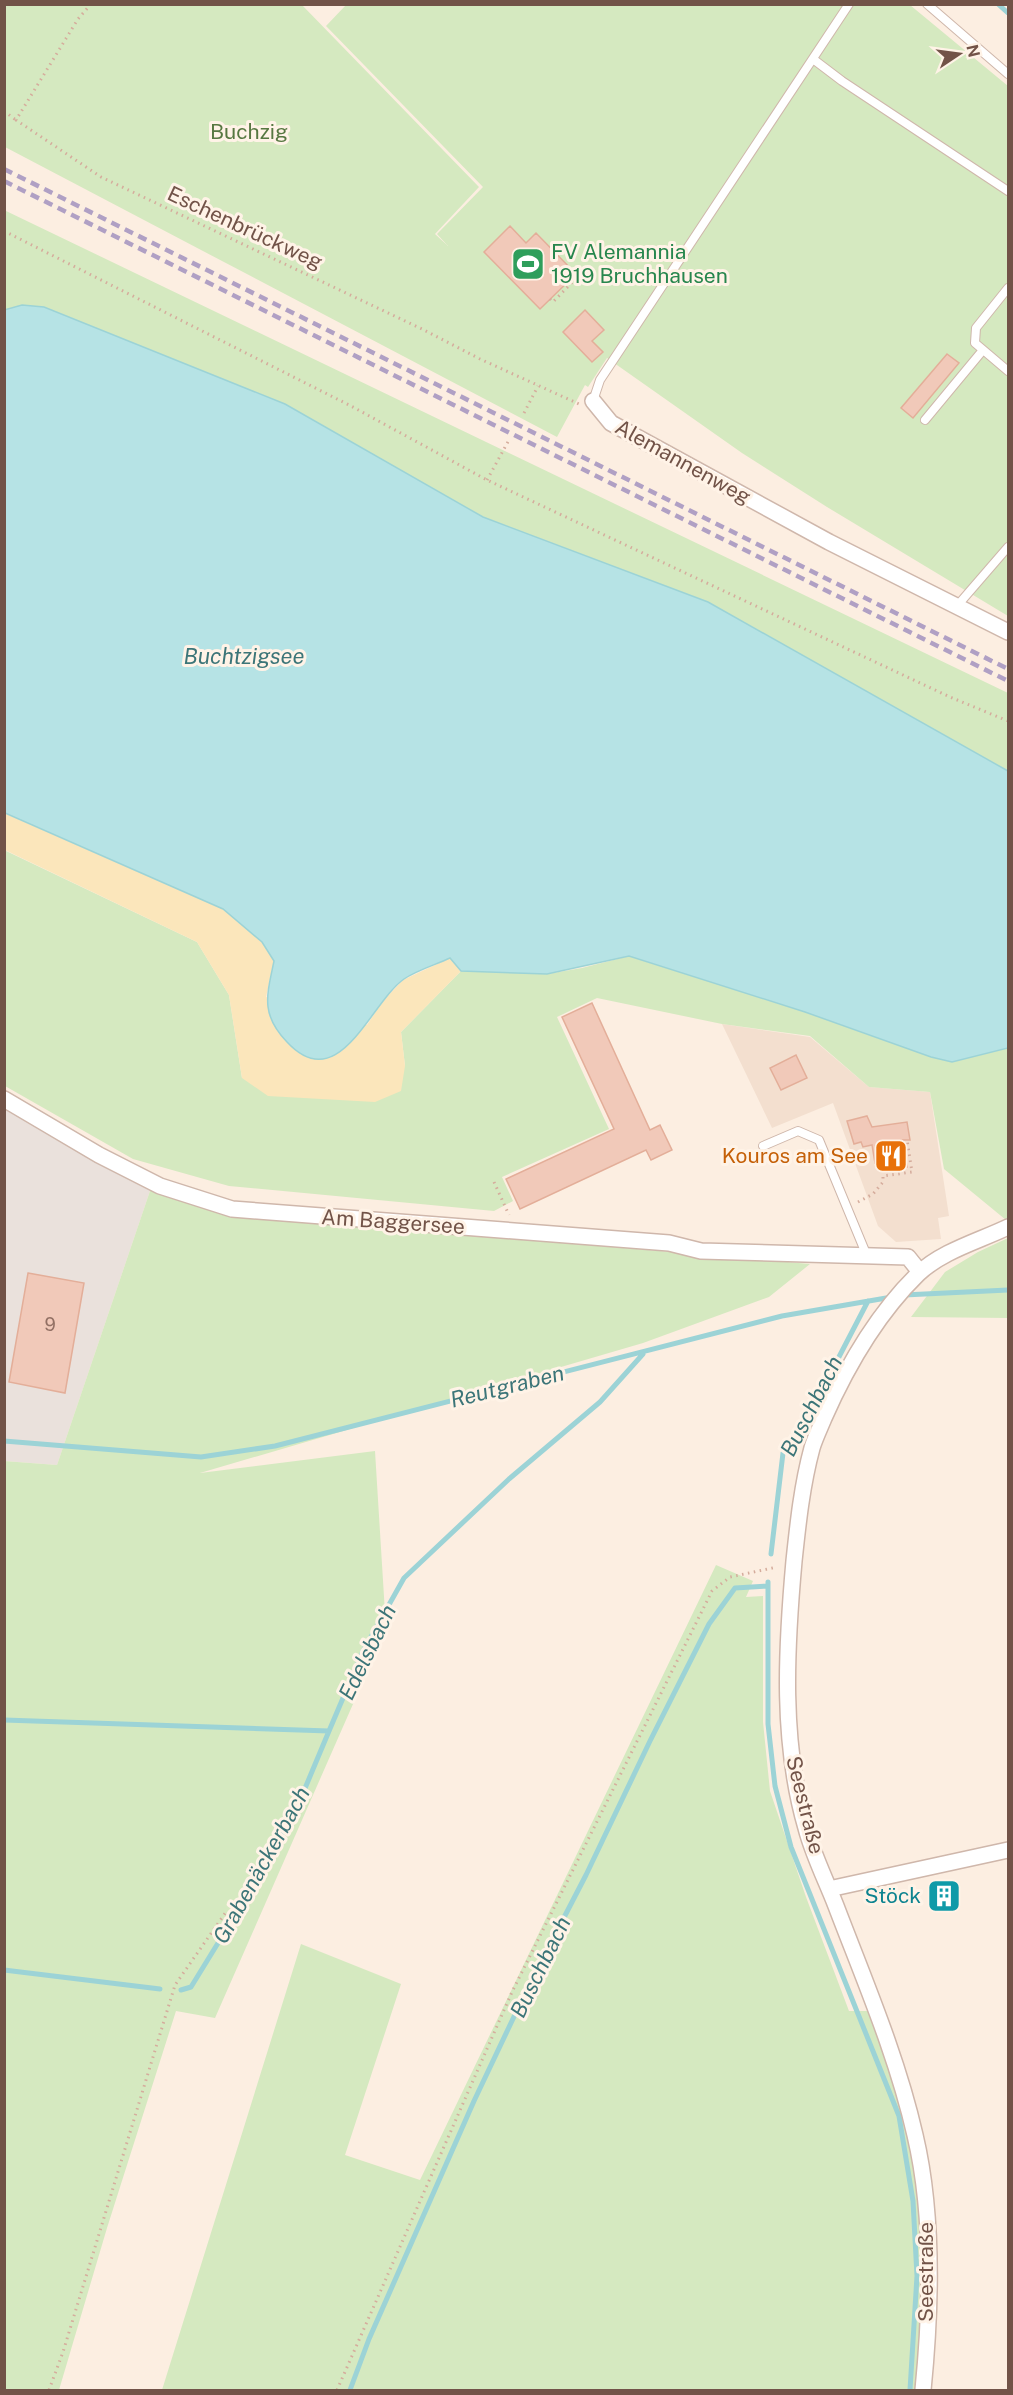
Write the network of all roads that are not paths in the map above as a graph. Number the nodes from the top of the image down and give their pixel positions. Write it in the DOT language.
graph roads {
  1 [pos="849,4"];
  2 [pos="927,4"];
  3 [pos="813,59"];
  4 [pos="1008,74"];
  5 [pos="1008,191"];
  6 [pos="1008,288"];
  7 [pos="983,350"];
  8 [pos="1008,371"];
  9 [pos="593,401"];
  10 [pos="925,420"];
  11 [pos="1008,547"];
  12 [pos="957,606"];
  13 [pos="1008,632"];
  14 [pos="4,1099"];
  15 [pos="764,1146"];
  16 [pos="1008,1227"];
  17 [pos="867,1257"];
  18 [pos="915,1278"];
  19 [pos="1008,1850"];
  20 [pos="829,1889"];
  21 [pos="923,2391"];
  1 -- 3 [label="lane"];
  2 -- 4 [label="lane"];
  3 -- 5 [label="lane"];
  3 -- 9 [label="lane"];
  6 -- 7 [label="lane"];
  7 -- 8 [label="lane"];
  7 -- 10 [label="lane"];
  9 -- 12 [label="street, Alemannenweg"];
  11 -- 12 [label="lane"];
  12 -- 13 [label="street, Alemannenweg"];
  14 -- 17 [label="street, Am Baggersee"];
  15 -- 17 [label="lane"];
  16 -- 18 [label="street, Seestraße"];
  17 -- 18 [label="street"];
  18 -- 20 [label="street, Seestraße"];
  19 -- 20 [label="street"];
  20 -- 21 [label="street, Seestraße"];
}
